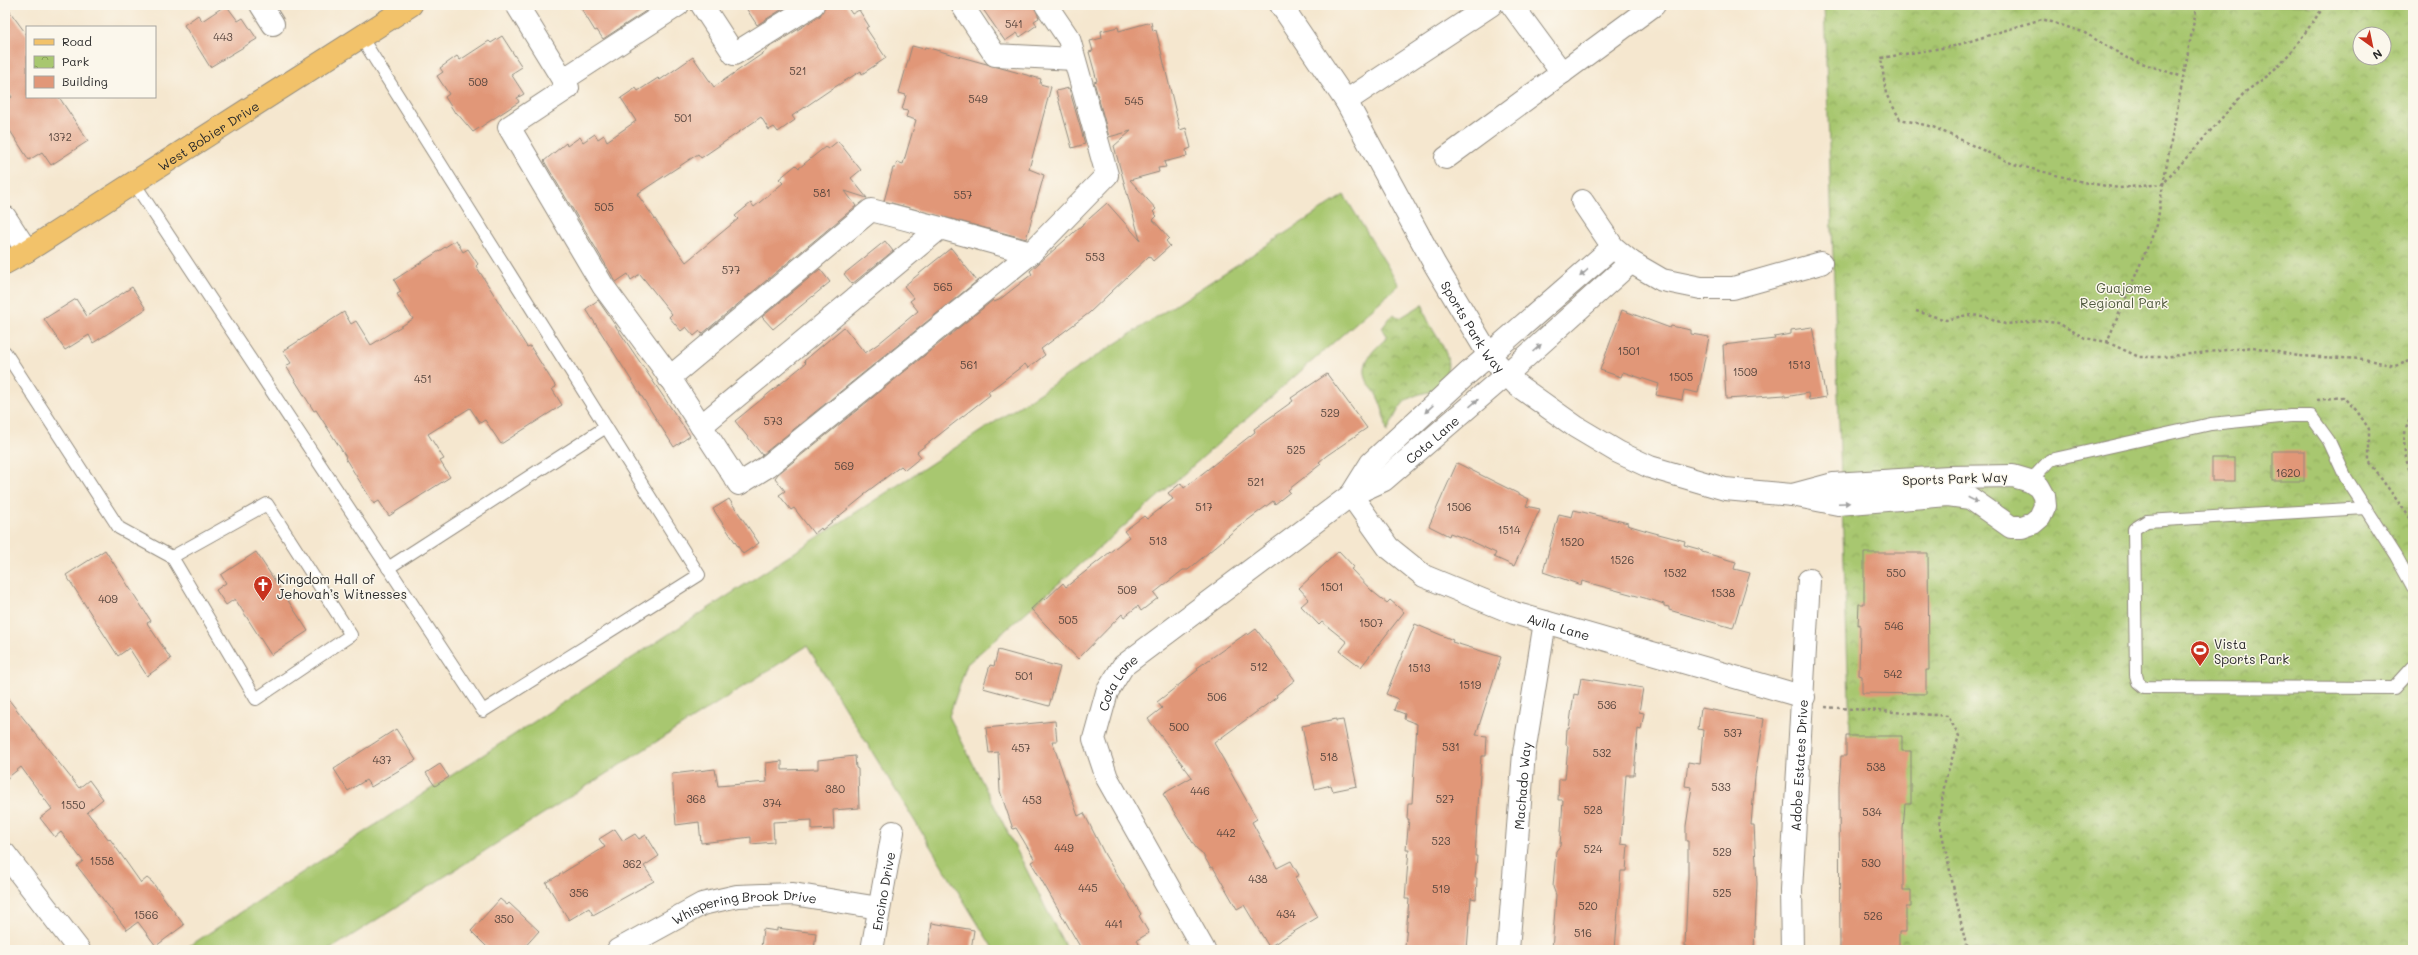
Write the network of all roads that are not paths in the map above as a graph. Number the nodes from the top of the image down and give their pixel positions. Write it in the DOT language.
graph roads {
  1 [pos="261,5"];
  2 [pos="410,5"];
  3 [pos="517,5"];
  4 [pos="678,5"];
  5 [pos="702,5"];
  6 [pos="813,5"];
  7 [pos="962,5"];
  8 [pos="1046,5"];
  9 [pos="1281,5"];
  10 [pos="1491,5"];
  11 [pos="1512,5"];
  12 [pos="1654,5"];
  13 [pos="273,24"];
  14 [pos="361,37"];
  15 [pos="1074,58"];
  16 [pos="1562,73"];
  17 [pos="563,80"];
  18 [pos="1346,101"];
  19 [pos="1446,158"];
  20 [pos="134,183"];
  21 [pos="1582,202"];
  22 [pos="5,217"];
  23 [pos="940,228"];
  24 [pos="1613,247"];
  25 [pos="27,251"];
  26 [pos="1031,253"];
  27 [pos="1631,262"];
  28 [pos="5,263"];
  29 [pos="1821,263"];
  30 [pos="5,352"];
  31 [pos="1489,355"];
  32 [pos="1508,374"];
  33 [pos="669,378"];
  34 [pos="701,426"];
  35 [pos="606,427"];
  36 [pos="2030,481"];
  37 [pos="1351,495"];
  38 [pos="1792,495"];
  39 [pos="2366,508"];
  40 [pos="172,558"];
  41 [pos="388,568"];
  42 [pos="1809,580"];
  43 [pos="2413,587"];
  44 [pos="1545,622"];
  45 [pos="2413,667"];
  46 [pos="1804,698"];
  47 [pos="893,832"];
  48 [pos="5,854"];
  49 [pos="878,908"];
  50 [pos="79,950"];
  51 [pos="618,950"];
  52 [pos="872,950"];
  53 [pos="1204,950"];
  54 [pos="1508,950"];
  55 [pos="1792,950"];
  1 -- 13 [label="street"];
  2 -- 14 [label="main road, West Bobier Drive"];
  3 -- 17 [label="street"];
  4 -- 17 [label="street"];
  5 -- 6 [label="street"];
  7 -- 15 [label="street"];
  8 -- 15 [label="street"];
  9 -- 18 [label="street, Sports Park Way"];
  10 -- 18 [label="street"];
  11 -- 16 [label="street"];
  12 -- 16 [label="street"];
  14 -- 20 [label="main road, West Bobier Drive"];
  14 -- 35 [label="lane"];
  15 -- 26 [label="street"];
  16 -- 19 [label="street"];
  17 -- 33 [label="street"];
  18 -- 31 [label="street, Sports Park Way"];
  20 -- 25 [label="main road, West Bobier Drive"];
  20 -- 41 [label="lane"];
  21 -- 24 [label="street"];
  22 -- 25 [label="street"];
  23 -- 26 [label="street"];
  23 -- 33 [label="street"];
  23 -- 34 [label="street"];
  24 -- 27 [label="street"];
  24 -- 31 [label="street, Cota Lane, one-way"];
  25 -- 28 [label="main road, West Bobier Drive"];
  26 -- 34 [label="street"];
  27 -- 29 [label="street"];
  32 -- 27 [label="street, Cota Lane, one-way"];
  30 -- 40 [label="lane"];
  31 -- 32 [label="street, Sports Park Way"];
  31 -- 37 [label="street, Cota Lane, one-way"];
  37 -- 32 [label="street, Cota Lane, one-way"];
  32 -- 38 [label="street, Sports Park Way"];
  33 -- 34 [label="street"];
  35 -- 41 [label="lane"];
  35 -- 41 [label="lane"];
  36 -- 38 [label="street, Sports Park Way"];
  38 -- 36 [label="street, Sports Park Way, one-way"];
  36 -- 39 [label="lane"];
  37 -- 44 [label="street, Avila Lane"];
  37 -- 53 [label="street, Cota Lane"];
  39 -- 43 [label="lane"];
  39 -- 45 [label="lane"];
  40 -- 40 [label="lane"];
  42 -- 46 [label="street, Adobe Estates Drive"];
  44 -- 46 [label="street, Avila Lane"];
  44 -- 54 [label="street, Machado Way"];
  46 -- 55 [label="street, Adobe Estates Drive"];
  47 -- 49 [label="street, Encino Drive"];
  48 -- 50 [label="street"];
  49 -- 51 [label="street, Whispering Brook Drive"];
  49 -- 52 [label="street, Encino Drive"];
}
